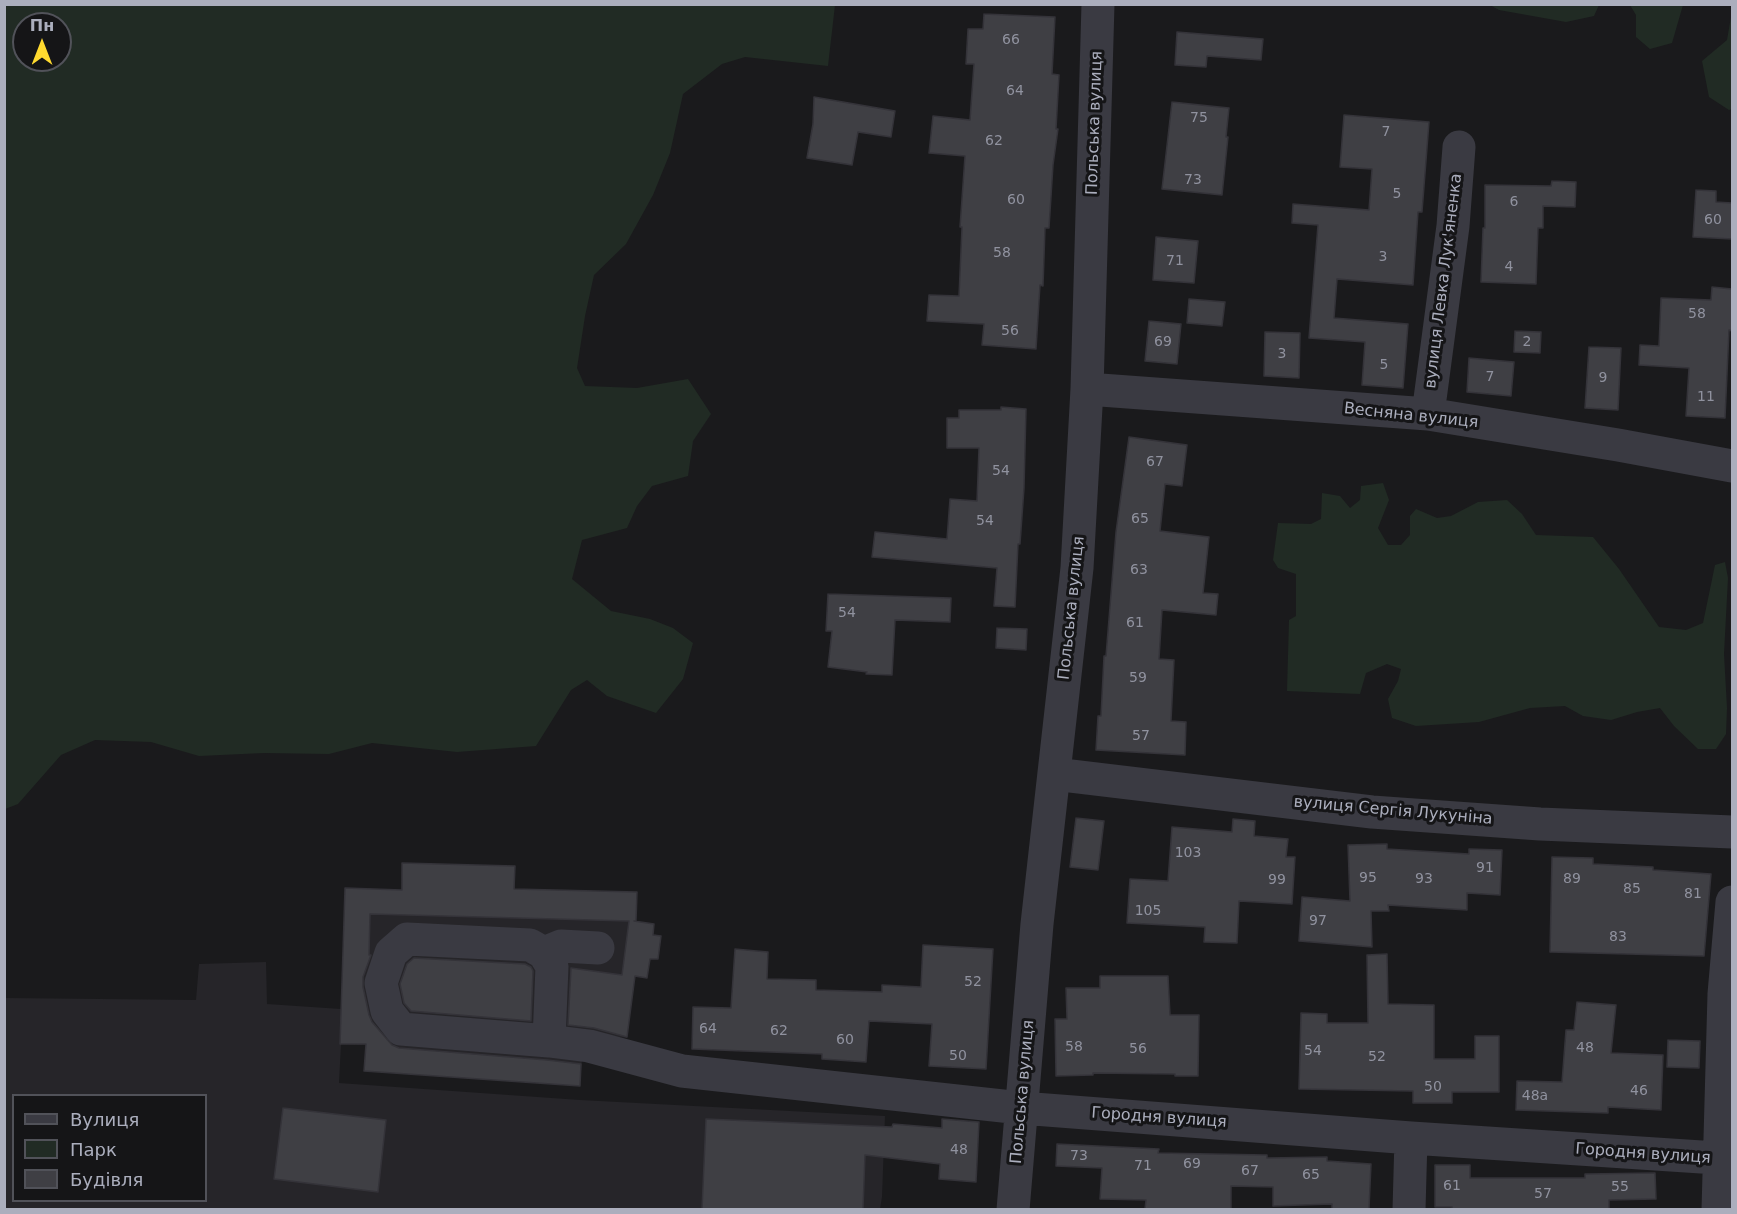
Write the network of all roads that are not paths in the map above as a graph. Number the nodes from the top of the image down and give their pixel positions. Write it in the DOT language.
graph roads {
  1 [pos="1098,4"];
  2 [pos="1460,147"];
  3 [pos="1087,389"];
  4 [pos="1428,414"];
  5 [pos="1732,466"];
  6 [pos="1054,774"];
  7 [pos="1732,832"];
  8 [pos="1732,902"];
  9 [pos="598,948"];
  10 [pos="544,953"];
  11 [pos="549,1041"];
  12 [pos="1021,1108"];
  13 [pos="1411,1138"];
  14 [pos="1726,1159"];
  15 [pos="1013,1209"];
  16 [pos="1409,1209"];
  17 [pos="1718,1209"];
  1 -- 3 [label="street, Польська вулиця"];
  2 -- 4 [label="street, вулиця Левка Лук'яненка"];
  3 -- 4 [label="street, Весняна вулиця"];
  3 -- 6 [label="street, Польська вулиця"];
  4 -- 5 [label="street, Весняна вулиця"];
  6 -- 7 [label="street, вулиця Сергія Лукуніна"];
  6 -- 12 [label="street, Польська вулиця"];
  8 -- 14 [label="street"];
  9 -- 10 [label="street"];
  10 -- 11 [label="street"];
  10 -- 11 [label="street, Городня вулиця"];
  11 -- 12 [label="street, Городня вулиця"];
  12 -- 13 [label="street, Городня вулиця"];
  12 -- 15 [label="street, Польська вулиця"];
  13 -- 14 [label="street, Городня вулиця"];
  13 -- 16 [label="street"];
  14 -- 17 [label="street"];
}
